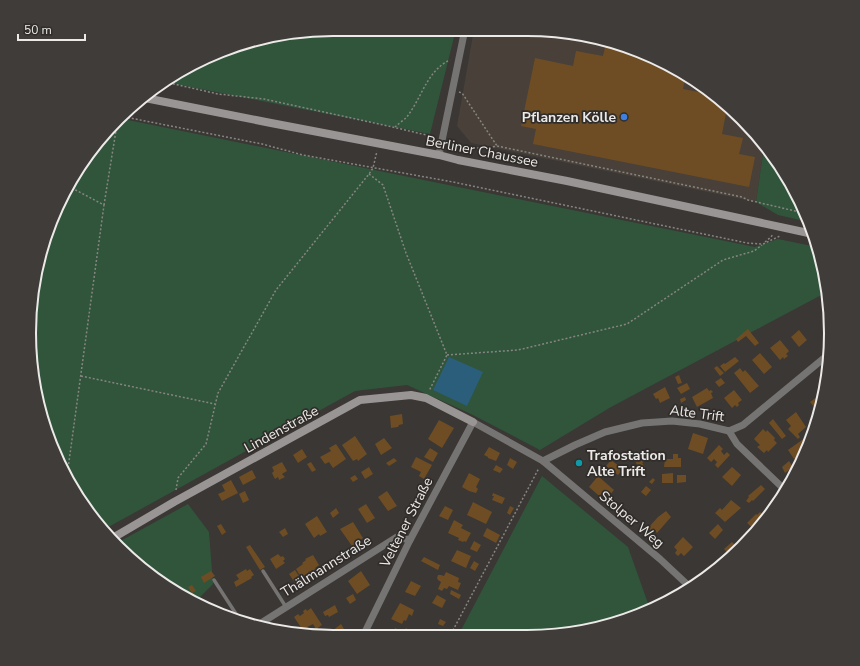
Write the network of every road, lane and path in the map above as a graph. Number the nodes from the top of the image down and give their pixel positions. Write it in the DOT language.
graph roads {
  1 [pos="463,36"];
  2 [pos="459,56"];
  3 [pos="172,84"];
  4 [pos="452,90"];
  5 [pos="150,99"];
  6 [pos="128,119"];
  7 [pos="394,127"];
  8 [pos="117,130"];
  9 [pos="441,139"];
  10 [pos="378,144"];
  11 [pos="498,146"];
  12 [pos="439,155"];
  13 [pos="373,168"];
  14 [pos="369,174"];
  15 [pos="74,189"];
  16 [pos="104,205"];
  17 [pos="798,213"];
  18 [pos="776,226"];
  19 [pos="806,232"];
  20 [pos="781,235"];
  21 [pos="763,244"];
  22 [pos="447,355"];
  23 [pos="822,360"];
  24 [pos="81,376"];
  25 [pos="426,398"];
  26 [pos="215,404"];
  27 [pos="473,422"];
  28 [pos="729,431"];
  29 [pos="543,461"];
  30 [pos="68,467"];
  31 [pos="781,486"];
  32 [pos="174,502"];
  33 [pos="117,536"];
  34 [pos="410,540"];
  35 [pos="263,572"];
  36 [pos="214,580"];
  37 [pos="686,584"];
  38 [pos="286,607"];
  39 [pos="236,613"];
  40 [pos="263,622"];
  41 [pos="366,630"];
  42 [pos="453,630"];
  1 -- 2 [label="street"];
  2 -- 4 [label="street"];
  2 -- 7 [label="path"];
  3 -- 7 [label="path"];
  4 -- 9 [label="street"];
  4 -- 11 [label="path"];
  5 -- 10 [label="main road, Berliner Chaussee"];
  6 -- 13 [label="path"];
  7 -- 9 [label="path"];
  8 -- 16 [label="path"];
  9 -- 11 [label="path"];
  9 -- 12 [label="street"];
  10 -- 12 [label="main road, Berliner Chaussee"];
  10 -- 13 [label="path"];
  11 -- 17 [label="path"];
  12 -- 18 [label="main road, Berliner Chaussee"];
  13 -- 14 [label="path"];
  13 -- 21 [label="path"];
  14 -- 22 [label="path"];
  14 -- 26 [label="path"];
  15 -- 16 [label="path"];
  16 -- 24 [label="path"];
  18 -- 19 [label="main road, Berliner Chaussee"];
  18 -- 21 [label="path"];
  20 -- 21 [label="path"];
  21 -- 22 [label="path"];
  22 -- 25 [label="path"];
  23 -- 28 [label="street, Alte Trift"];
  24 -- 26 [label="path"];
  24 -- 30 [label="path"];
  25 -- 27 [label="main road, Lindenstraße"];
  25 -- 32 [label="main road, Lindenstraße"];
  26 -- 32 [label="path"];
  27 -- 29 [label="street, Stolper Weg"];
  27 -- 34 [label="street, Veltener Straße"];
  28 -- 29 [label="street, Alte Trift"];
  28 -- 31 [label="street"];
  29 -- 37 [label="street, Stolper Weg"];
  29 -- 42 [label="path"];
  32 -- 33 [label="main road, Lindenstraße"];
  34 -- 38 [label="street, Thälmannstraße"];
  34 -- 41 [label="street, Veltener Straße"];
  35 -- 38 [label="lane"];
  36 -- 39 [label="lane"];
  38 -- 40 [label="street, Thälmannstraße"];
}
